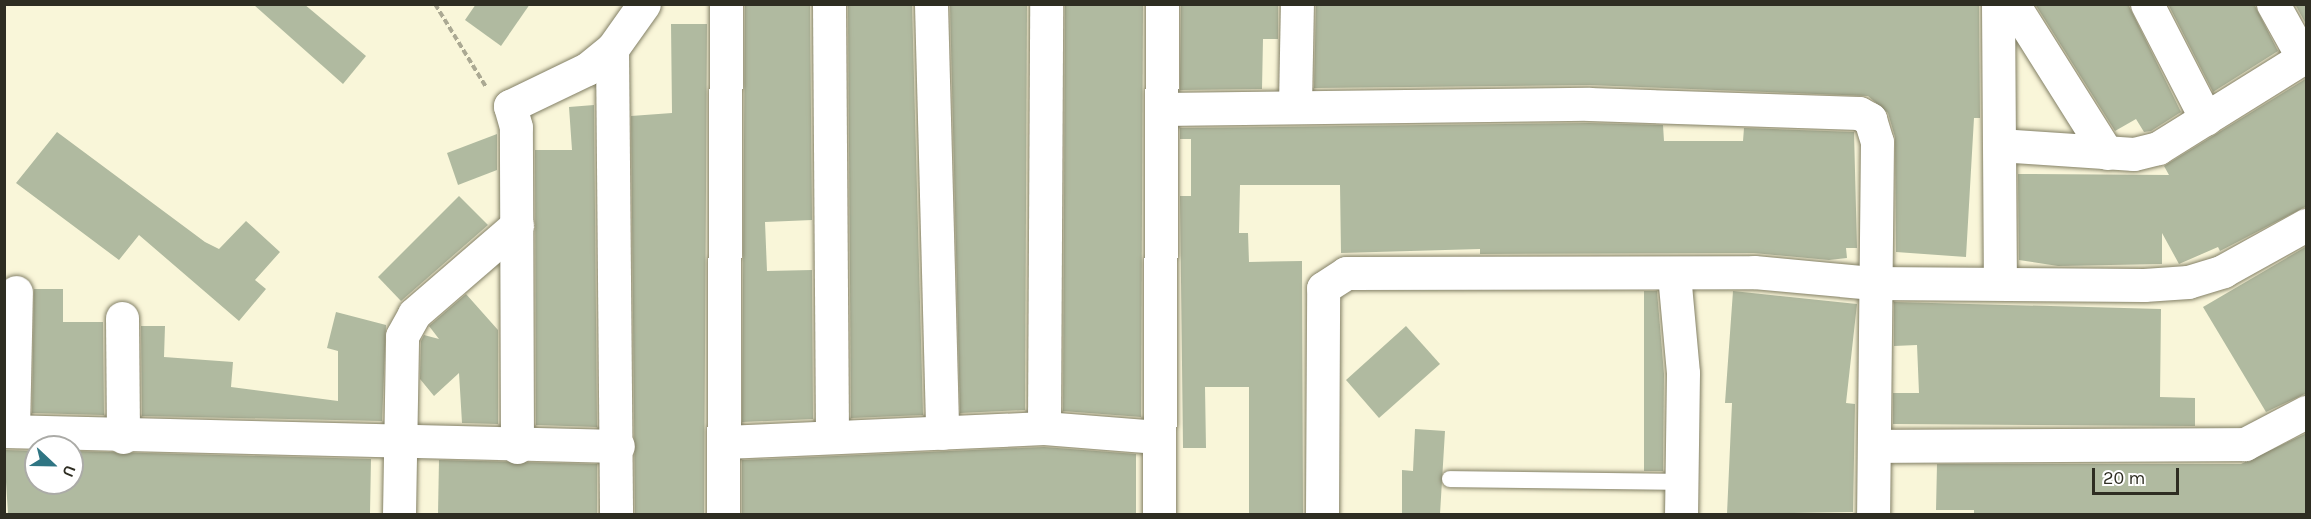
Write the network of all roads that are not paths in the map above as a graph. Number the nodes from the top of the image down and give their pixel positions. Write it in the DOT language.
graph roads {
  1 [pos="644,4"];
  2 [pos="726,4"];
  3 [pos="829,4"];
  4 [pos="931,4"];
  5 [pos="1046,4"];
  6 [pos="1162,4"];
  7 [pos="1297,4"];
  8 [pos="1998,4"];
  9 [pos="2013,4"];
  10 [pos="2147,4"];
  11 [pos="2273,4"];
  12 [pos="612,49"];
  13 [pos="2305,57"];
  14 [pos="1295,105"];
  15 [pos="1162,109"];
  16 [pos="2206,119"];
  17 [pos="1999,145"];
  18 [pos="2107,153"];
  19 [pos="517,225"];
  20 [pos="2307,225"];
  21 [pos="1674,274"];
  22 [pos="1873,282"];
  23 [pos="2000,283"];
  24 [pos="16,292"];
  25 [pos="122,318"];
  26 [pos="2307,412"];
  27 [pos="1044,428"];
  28 [pos="9,431"];
  29 [pos="942,433"];
  30 [pos="123,437"];
  31 [pos="832,437"];
  32 [pos="1158,437"];
  33 [pos="725,442"];
  34 [pos="400,444"];
  35 [pos="618,446"];
  36 [pos="1875,446"];
  37 [pos="517,447"];
  38 [pos="1450,479"];
  39 [pos="1681,482"];
  40 [pos="399,514"];
  41 [pos="616,514"];
  42 [pos="723,514"];
  43 [pos="1159,514"];
  44 [pos="1322,514"];
  45 [pos="1681,514"];
  46 [pos="1873,514"];
  1 -- 12 [label="street"];
  2 -- 33 [label="street"];
  3 -- 31 [label="street"];
  4 -- 29 [label="street"];
  5 -- 27 [label="street"];
  6 -- 15 [label="street"];
  7 -- 14 [label="street"];
  8 -- 17 [label="street"];
  9 -- 18 [label="street"];
  10 -- 16 [label="street"];
  11 -- 13 [label="street"];
  12 -- 19 [label="street"];
  12 -- 35 [label="street"];
  13 -- 16 [label="street"];
  14 -- 15 [label="street"];
  14 -- 22 [label="street"];
  15 -- 32 [label="street"];
  16 -- 18 [label="street"];
  17 -- 18 [label="street"];
  17 -- 23 [label="street"];
  19 -- 34 [label="street"];
  19 -- 37 [label="street"];
  20 -- 23 [label="street"];
  21 -- 22 [label="street"];
  21 -- 39 [label="street"];
  21 -- 44 [label="street"];
  22 -- 23 [label="street"];
  22 -- 36 [label="street"];
  24 -- 28 [label="street"];
  25 -- 30 [label="street"];
  26 -- 36 [label="street"];
  27 -- 29 [label="street"];
  27 -- 32 [label="street"];
  28 -- 30 [label="street"];
  29 -- 31 [label="street"];
  30 -- 34 [label="street"];
  31 -- 33 [label="street"];
  32 -- 43 [label="street"];
  33 -- 42 [label="street"];
  34 -- 37 [label="street"];
  34 -- 40 [label="street"];
  35 -- 37 [label="street"];
  35 -- 41 [label="street"];
  36 -- 46 [label="street"];
  38 -- 39 [label="lane"];
  39 -- 45 [label="street"];
}
